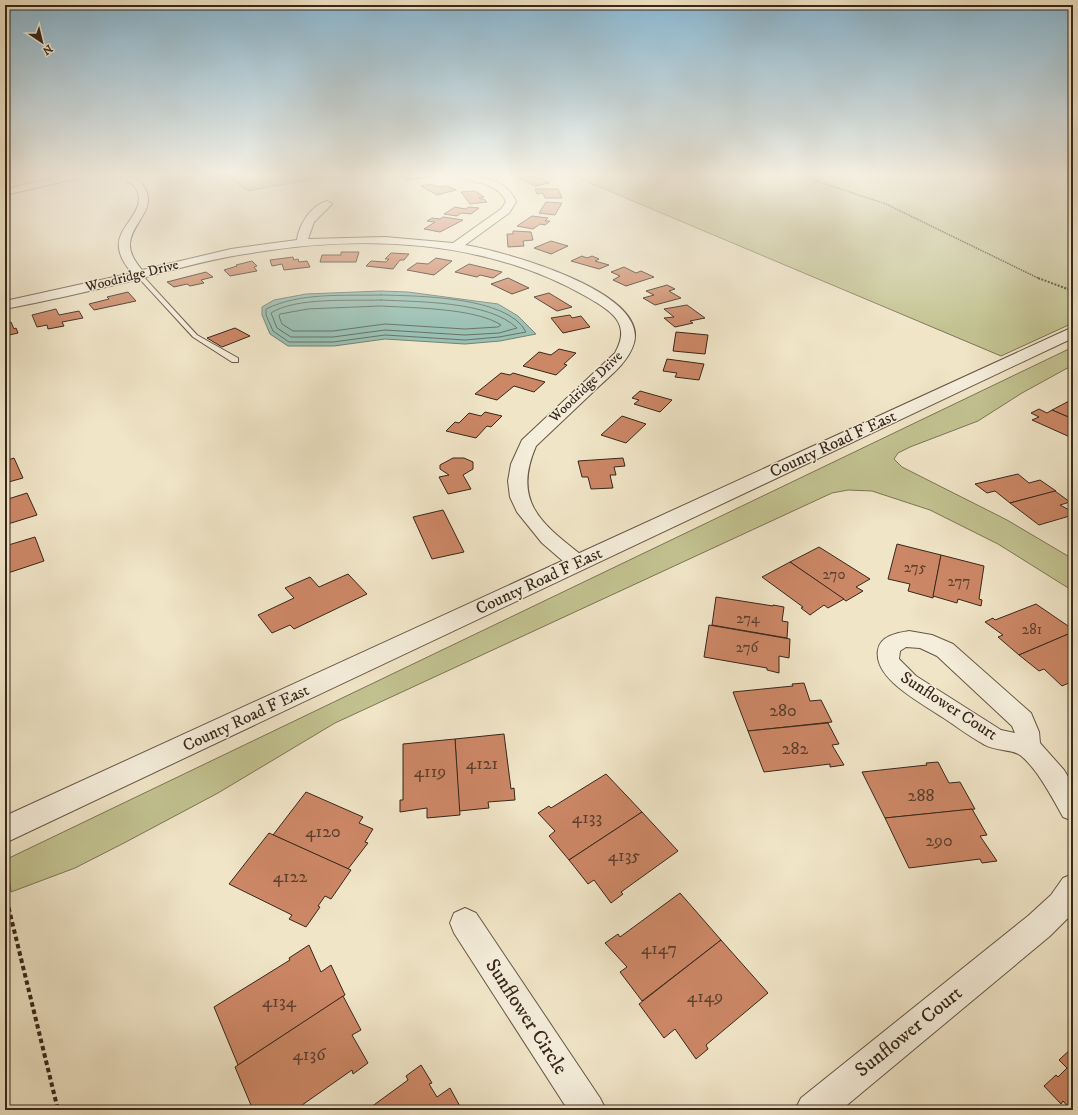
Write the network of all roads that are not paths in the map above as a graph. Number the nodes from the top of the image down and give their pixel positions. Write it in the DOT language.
graph roads {
  1 [pos="129,227"];
  2 [pos="304,227"];
  3 [pos="483,227"];
  4 [pos="302,243"];
  5 [pos="455,247"];
  6 [pos="139,275"];
  7 [pos="5,305"];
  8 [pos="1073,332"];
  9 [pos="236,360"];
  10 [pos="578,563"];
  11 [pos="1027,746"];
  12 [pos="1073,809"];
  13 [pos="5,830"];
  14 [pos="1073,888"];
  15 [pos="465,923"];
  16 [pos="588,1110"];
  17 [pos="814,1110"];
  1 -- 6 [label="street"];
  2 -- 4 [label="street"];
  3 -- 5 [label="street"];
  4 -- 5 [label="street, Woodridge Drive"];
  4 -- 6 [label="street, Woodridge Drive"];
  5 -- 10 [label="street, Woodridge Drive"];
  6 -- 7 [label="street, Woodridge Drive"];
  6 -- 9 [label="lane"];
  8 -- 10 [label="street, County Road F East"];
  10 -- 13 [label="street, County Road F East"];
  11 -- 11 [label="street, Sunflower Court"];
  11 -- 12 [label="street"];
  14 -- 17 [label="street, Sunflower Court"];
  15 -- 16 [label="street, Sunflower Circle"];
}
